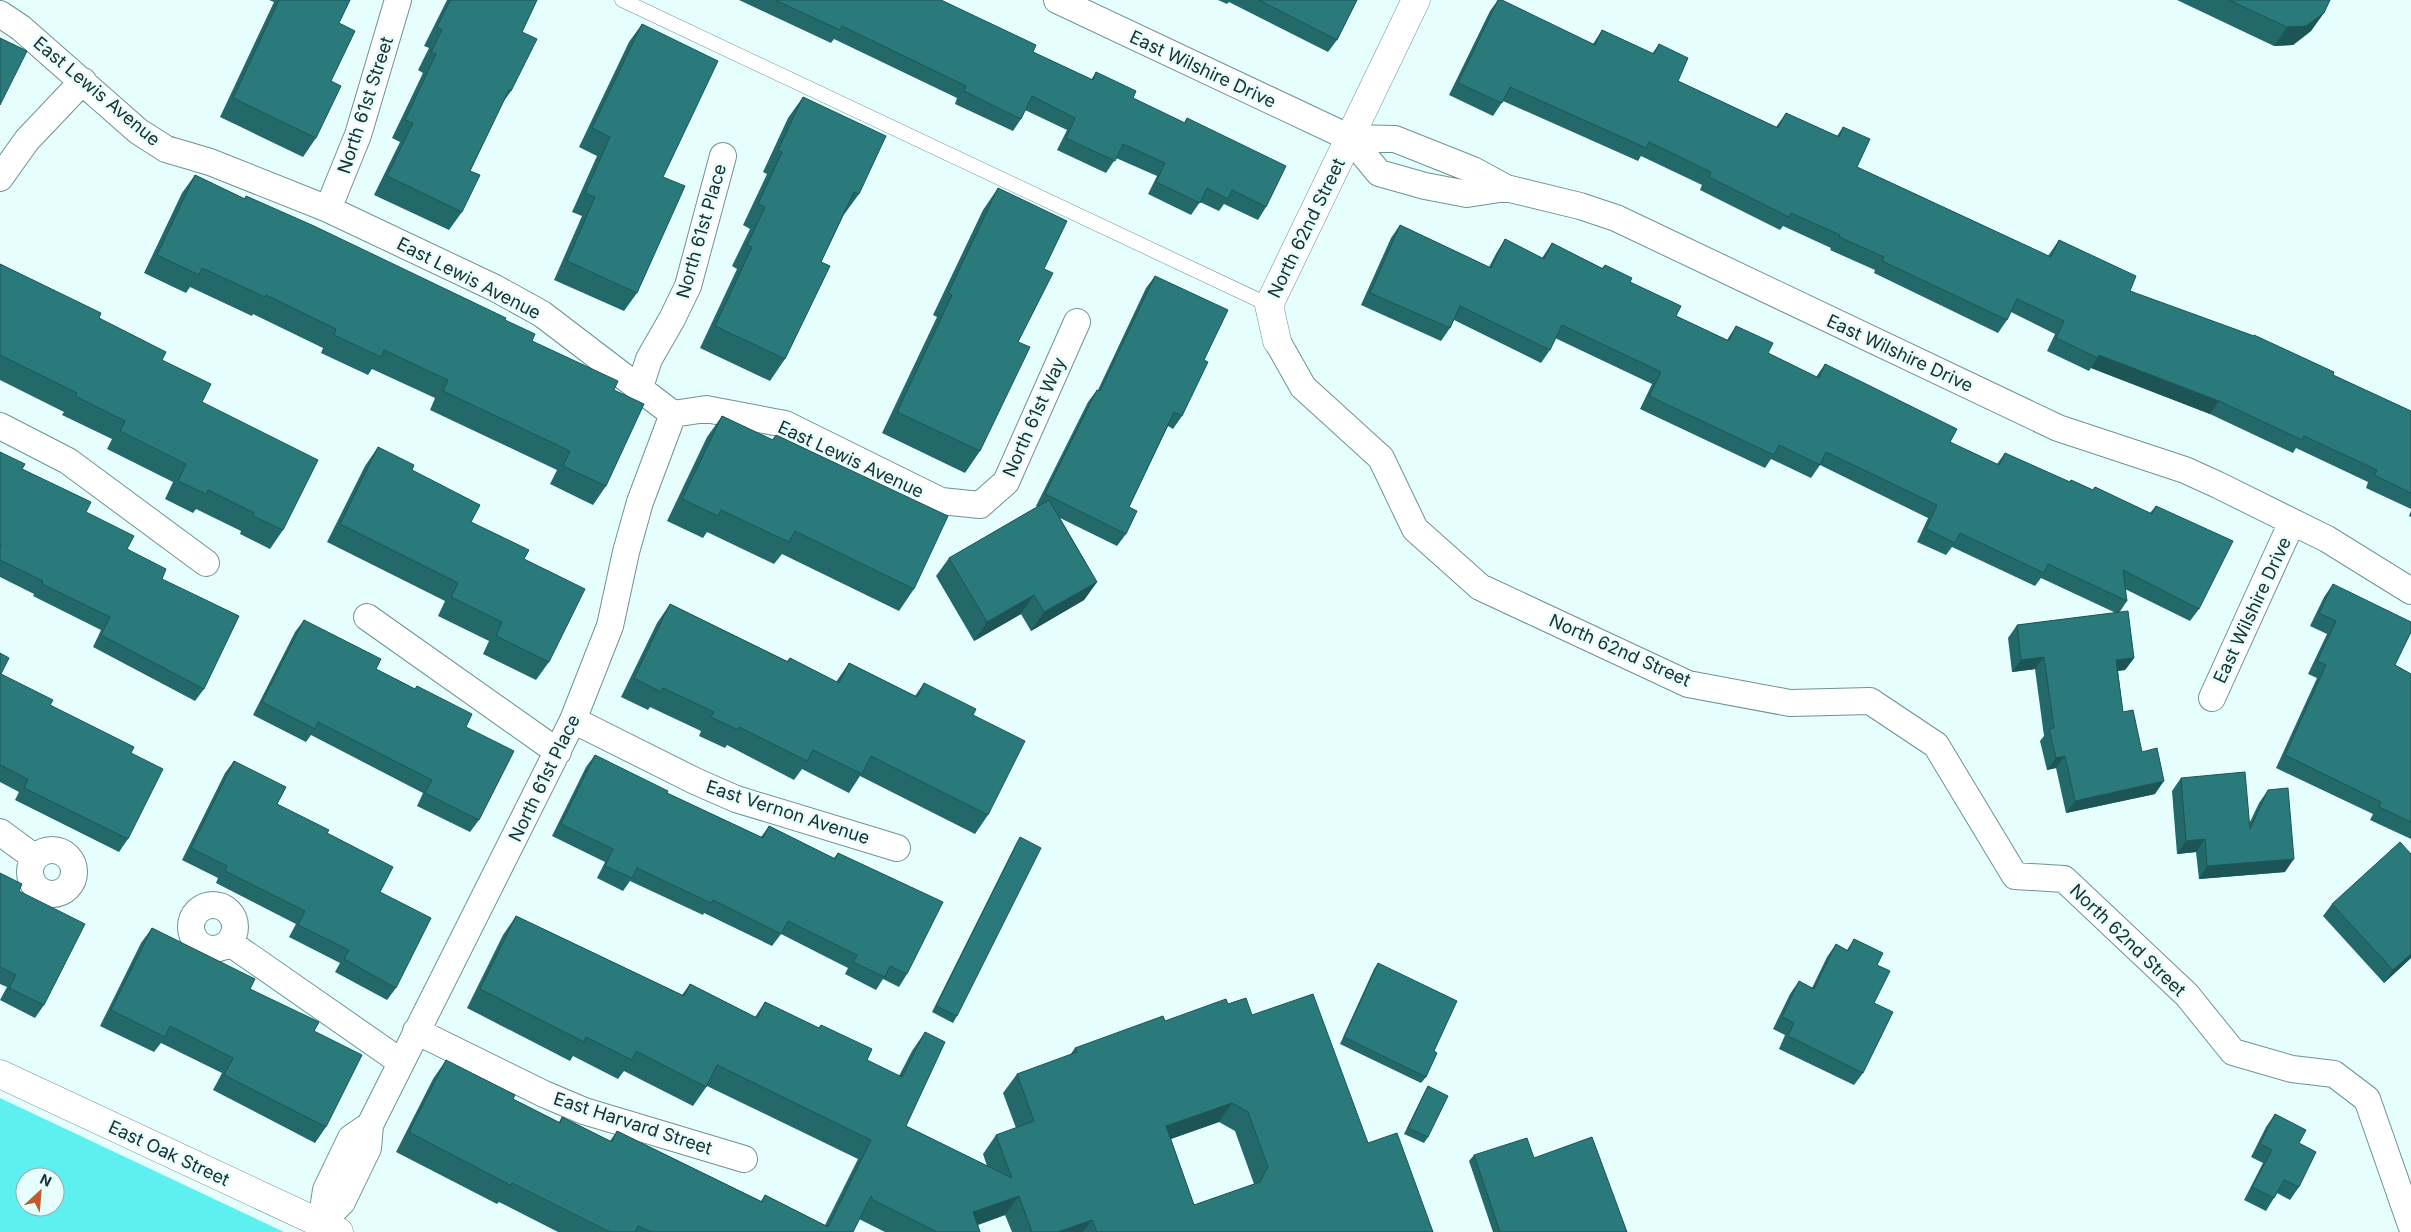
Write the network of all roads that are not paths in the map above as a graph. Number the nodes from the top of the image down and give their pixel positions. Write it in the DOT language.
graph roads {
  1 [pos="398,0"];
  2 [pos="622,0"];
  3 [pos="1057,0"];
  4 [pos="1416,0"];
  5 [pos="0,14"];
  6 [pos="83,81"];
  7 [pos="1350,138"];
  8 [pos="723,156"];
  9 [pos="0,178"];
  10 [pos="1506,188"];
  11 [pos="328,209"];
  12 [pos="1269,305"];
  13 [pos="1077,322"];
  14 [pos="1277,341"];
  15 [pos="640,388"];
  16 [pos="673,414"];
  17 [pos="0,426"];
  18 [pos="980,505"];
  19 [pos="2292,522"];
  20 [pos="206,563"];
  21 [pos="2411,591"];
  22 [pos="367,618"];
  23 [pos="2212,698"];
  24 [pos="573,720"];
  25 [pos="558,752"];
  26 [pos="0,832"];
  27 [pos="897,848"];
  28 [pos="34,857"];
  29 [pos="230,943"];
  30 [pos="416,1031"];
  31 [pos="401,1062"];
  32 [pos="0,1074"];
  33 [pos="744,1159"];
  34 [pos="2411,1225"];
  35 [pos="330,1228"];
  1 -- 11 [label="street, North 61st Street"];
  2 -- 12 [label="lane"];
  3 -- 7 [label="street, East Wilshire Drive"];
  4 -- 7 [label="street, North 62nd Street"];
  5 -- 6 [label="street, East Lewis Avenue"];
  6 -- 9 [label="street"];
  6 -- 11 [label="street, East Lewis Avenue"];
  7 -- 10 [label="street, East Wilshire Drive"];
  7 -- 10 [label="street, East Wilshire Drive"];
  7 -- 12 [label="street, North 62nd Street"];
  8 -- 15 [label="street, North 61st Place"];
  10 -- 19 [label="street, East Wilshire Drive"];
  11 -- 15 [label="street, East Lewis Avenue"];
  12 -- 14 [label="street, North 62nd Street"];
  13 -- 18 [label="street, North 61st Way"];
  14 -- 34 [label="street, North 62nd Street"];
  15 -- 16 [label="street, East Lewis Avenue"];
  16 -- 18 [label="street, East Lewis Avenue"];
  16 -- 24 [label="street, North 61st Place"];
  17 -- 20 [label="street"];
  19 -- 21 [label="street, East Wilshire Drive"];
  19 -- 23 [label="street, East Wilshire Drive"];
  22 -- 25 [label="street"];
  24 -- 25 [label="street, North 61st Place"];
  24 -- 27 [label="street, East Vernon Avenue"];
  25 -- 30 [label="street, North 61st Place"];
  26 -- 28 [label="street"];
  29 -- 31 [label="street"];
  30 -- 31 [label="street, North 61st Place"];
  30 -- 33 [label="street, East Harvard Street"];
  31 -- 35 [label="street, North 61st Place"];
  32 -- 35 [label="street, East Oak Street"];
}
